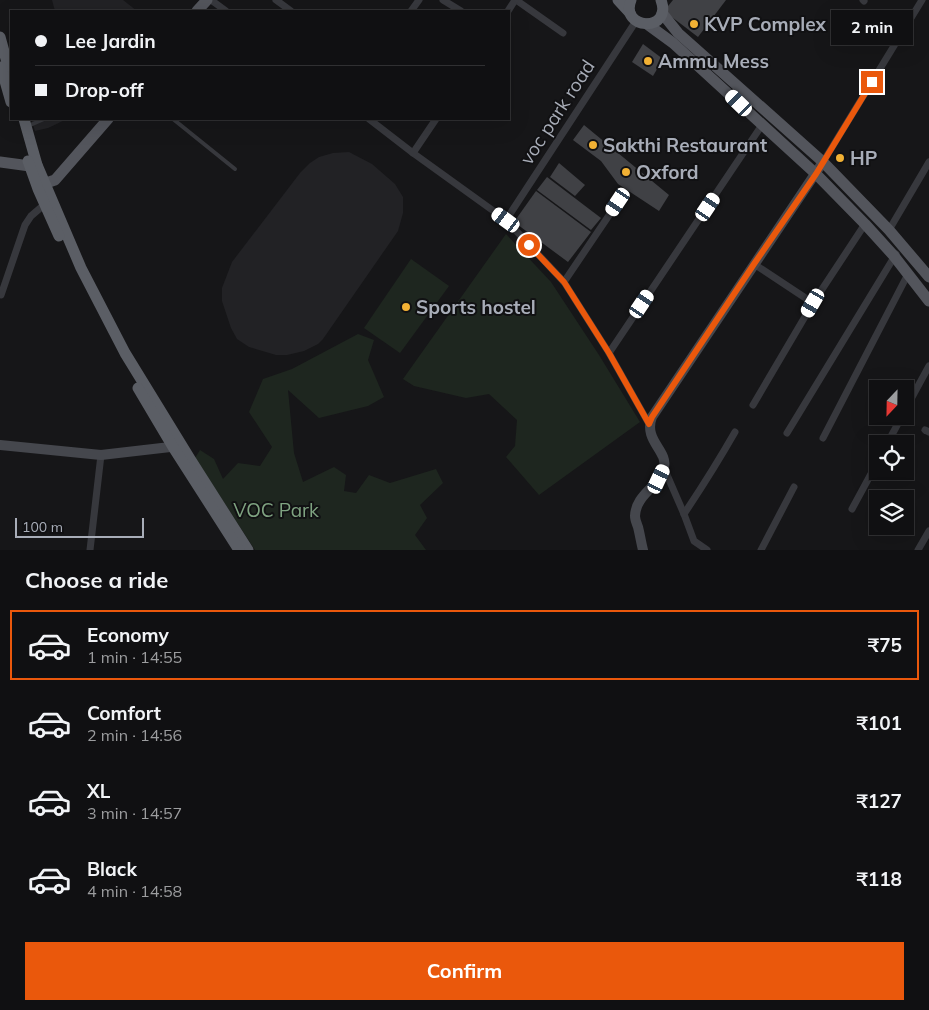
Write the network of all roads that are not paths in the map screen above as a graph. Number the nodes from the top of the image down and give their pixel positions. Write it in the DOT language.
graph roads {
  1 [pos="207,0"];
  2 [pos="211,0"];
  3 [pos="276,0"];
  4 [pos="443,0"];
  5 [pos="515,0"];
  6 [pos="618,0"];
  7 [pos="630,0"];
  8 [pos="922,0"];
  9 [pos="663,4"];
  10 [pos="199,10"];
  11 [pos="225,10"];
  12 [pos="290,10"];
  13 [pos="459,10"];
  14 [pos="638,20"];
  15 [pos="563,33"];
  16 [pos="0,37"];
  17 [pos="0,64"];
  18 [pos="10,73"];
  19 [pos="10,99"];
  20 [pos="16,120"];
  21 [pos="39,120"];
  22 [pos="107,120"];
  23 [pos="174,120"];
  24 [pos="370,120"];
  25 [pos="435,120"];
  26 [pos="25,123"];
  27 [pos="762,125"];
  28 [pos="413,153"];
  29 [pos="0,162"];
  30 [pos="823,162"];
  31 [pos="929,162"];
  32 [pos="34,165"];
  33 [pos="235,169"];
  34 [pos="816,174"];
  35 [pos="46,183"];
  36 [pos="618,202"];
  37 [pos="45,204"];
  38 [pos="506,220"];
  39 [pos="865,224"];
  40 [pos="889,230"];
  41 [pos="902,246"];
  42 [pos="894,256"];
  43 [pos="754,264"];
  44 [pos="908,274"];
  45 [pos="929,277"];
  46 [pos="564,282"];
  47 [pos="1,295"];
  48 [pos="929,301"];
  49 [pos="813,303"];
  50 [pos="609,353"];
  51 [pos="929,366"];
  52 [pos="914,394"];
  53 [pos="753,405"];
  54 [pos="649,424"];
  55 [pos="735,432"];
  56 [pos="787,433"];
  57 [pos="823,438"];
  58 [pos="0,445"];
  59 [pos="177,446"];
  60 [pos="101,455"];
  61 [pos="664,468"];
  62 [pos="869,478"];
  63 [pos="794,487"];
  64 [pos="852,510"];
  65 [pos="684,514"];
  66 [pos="929,531"];
  67 [pos="90,550"];
  68 [pos="238,550"];
  69 [pos="248,550"];
  70 [pos="643,550"];
  71 [pos="707,550"];
  72 [pos="761,550"];
  73 [pos="918,550"];
  1 -- 10 [label="main road"];
  2 -- 11 [label="street"];
  3 -- 12 [label="street"];
  4 -- 13 [label="street"];
  5 -- 15 [label="street"];
  6 -- 14 [label="highway"];
  7 -- 14 [label="highway"];
  8 -- 30 [label="street"];
  9 -- 14 [label="highway"];
  9 -- 30 [label="main road"];
  14 -- 27 [label="main road"];
  14 -- 38 [label="street, voc park road"];
  16 -- 18 [label="highway"];
  17 -- 19 [label="highway"];
  20 -- 32 [label="highway"];
  21 -- 26 [label="lane"];
  22 -- 35 [label="main road"];
  23 -- 33 [label="lane"];
  24 -- 28 [label="street"];
  25 -- 28 [label="street"];
  26 -- 32 [label="highway"];
  27 -- 34 [label="main road"];
  27 -- 50 [label="street"];
  28 -- 38 [label="street"];
  29 -- 32 [label="main road"];
  30 -- 34 [label="main road"];
  30 -- 40 [label="main road"];
  31 -- 40 [label="street"];
  32 -- 35 [label="highway"];
  32 -- 37 [label="highway"];
  34 -- 39 [label="main road"];
  34 -- 43 [label="main road"];
  35 -- 59 [label="highway"];
  36 -- 46 [label="street"];
  37 -- 47 [label="street"];
  37 -- 59 [label="highway"];
  38 -- 46 [label="street"];
  39 -- 42 [label="main road"];
  39 -- 49 [label="street"];
  40 -- 41 [label="main road"];
  41 -- 42 [label="street"];
  41 -- 45 [label="main road"];
  42 -- 44 [label="main road"];
  42 -- 56 [label="street"];
  43 -- 49 [label="street"];
  43 -- 54 [label="main road"];
  44 -- 48 [label="main road"];
  44 -- 57 [label="street"];
  46 -- 50 [label="street"];
  49 -- 53 [label="street"];
  50 -- 54 [label="street"];
  51 -- 52 [label="street"];
  54 -- 61 [label="main road"];
  55 -- 65 [label="street"];
  58 -- 60 [label="main road"];
  59 -- 60 [label="main road"];
  59 -- 68 [label="highway"];
  59 -- 69 [label="highway"];
  60 -- 67 [label="street"];
  61 -- 65 [label="street"];
  61 -- 70 [label="main road"];
  62 -- 64 [label="street"];
  63 -- 72 [label="street"];
  65 -- 71 [label="street"];
  66 -- 73 [label="street"];
}
